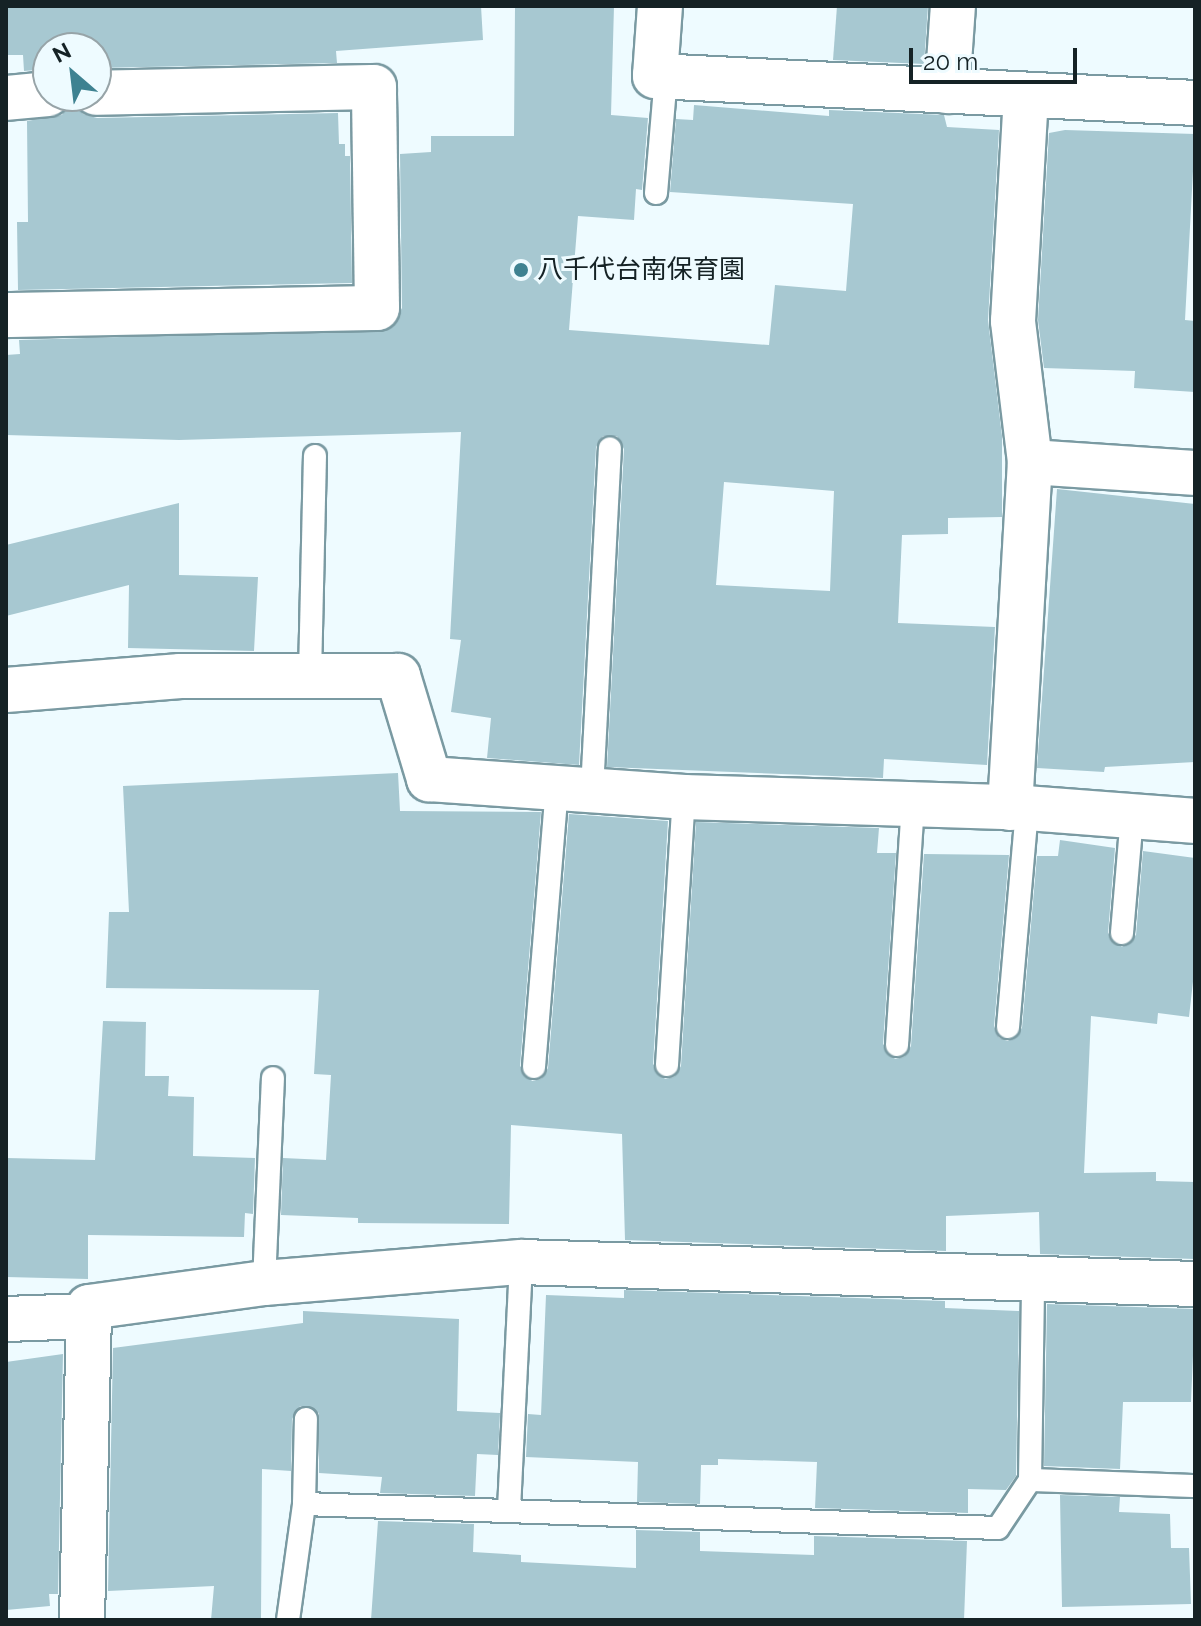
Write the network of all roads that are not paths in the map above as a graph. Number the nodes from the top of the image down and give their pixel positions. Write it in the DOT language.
graph roads {
  1 [pos="660,6"];
  2 [pos="953,6"];
  3 [pos="666,77"];
  4 [pos="947,91"];
  5 [pos="112,93"];
  6 [pos="1026,95"];
  7 [pos="32,96"];
  8 [pos="6,98"];
  9 [pos="1195,103"];
  10 [pos="656,193"];
  11 [pos="6,315"];
  12 [pos="610,448"];
  13 [pos="315,456"];
  14 [pos="1030,462"];
  15 [pos="1195,473"];
  16 [pos="310,675"];
  17 [pos="6,690"];
  18 [pos="574,789"];
  19 [pos="684,797"];
  20 [pos="913,806"];
  21 [pos="1019,808"];
  22 [pos="1132,817"];
  23 [pos="1195,821"];
  24 [pos="1122,933"];
  25 [pos="1008,1027"];
  26 [pos="897,1045"];
  27 [pos="667,1065"];
  28 [pos="534,1067"];
  29 [pos="273,1078"];
  30 [pos="521,1262"];
  31 [pos="1033,1279"];
  32 [pos="264,1283"];
  33 [pos="1195,1284"];
  34 [pos="89,1316"];
  35 [pos="6,1319"];
  36 [pos="306,1419"];
  37 [pos="1030,1480"];
  38 [pos="1195,1486"];
  39 [pos="304,1504"];
  40 [pos="509,1509"];
  41 [pos="82,1620"];
  42 [pos="288,1620"];
  1 -- 3 [label="street"];
  2 -- 4 [label="street"];
  3 -- 4 [label="street"];
  3 -- 10 [label="lane"];
  4 -- 6 [label="street"];
  5 -- 11 [label="street"];
  6 -- 9 [label="street"];
  6 -- 14 [label="street"];
  7 -- 8 [label="street"];
  12 -- 18 [label="lane"];
  13 -- 16 [label="lane"];
  14 -- 15 [label="street"];
  14 -- 21 [label="street"];
  16 -- 17 [label="street"];
  16 -- 18 [label="street"];
  18 -- 19 [label="street"];
  18 -- 28 [label="lane"];
  19 -- 20 [label="street"];
  19 -- 27 [label="lane"];
  20 -- 21 [label="street"];
  20 -- 26 [label="lane"];
  21 -- 22 [label="street"];
  21 -- 25 [label="lane"];
  22 -- 23 [label="street"];
  22 -- 24 [label="lane"];
  29 -- 32 [label="lane"];
  30 -- 31 [label="street"];
  30 -- 32 [label="street"];
  30 -- 40 [label="lane"];
  31 -- 33 [label="street"];
  31 -- 37 [label="lane"];
  32 -- 34 [label="street"];
  34 -- 35 [label="street"];
  34 -- 41 [label="street"];
  36 -- 39 [label="lane"];
  37 -- 38 [label="lane"];
  37 -- 40 [label="lane"];
  39 -- 40 [label="lane"];
  39 -- 42 [label="lane"];
}
